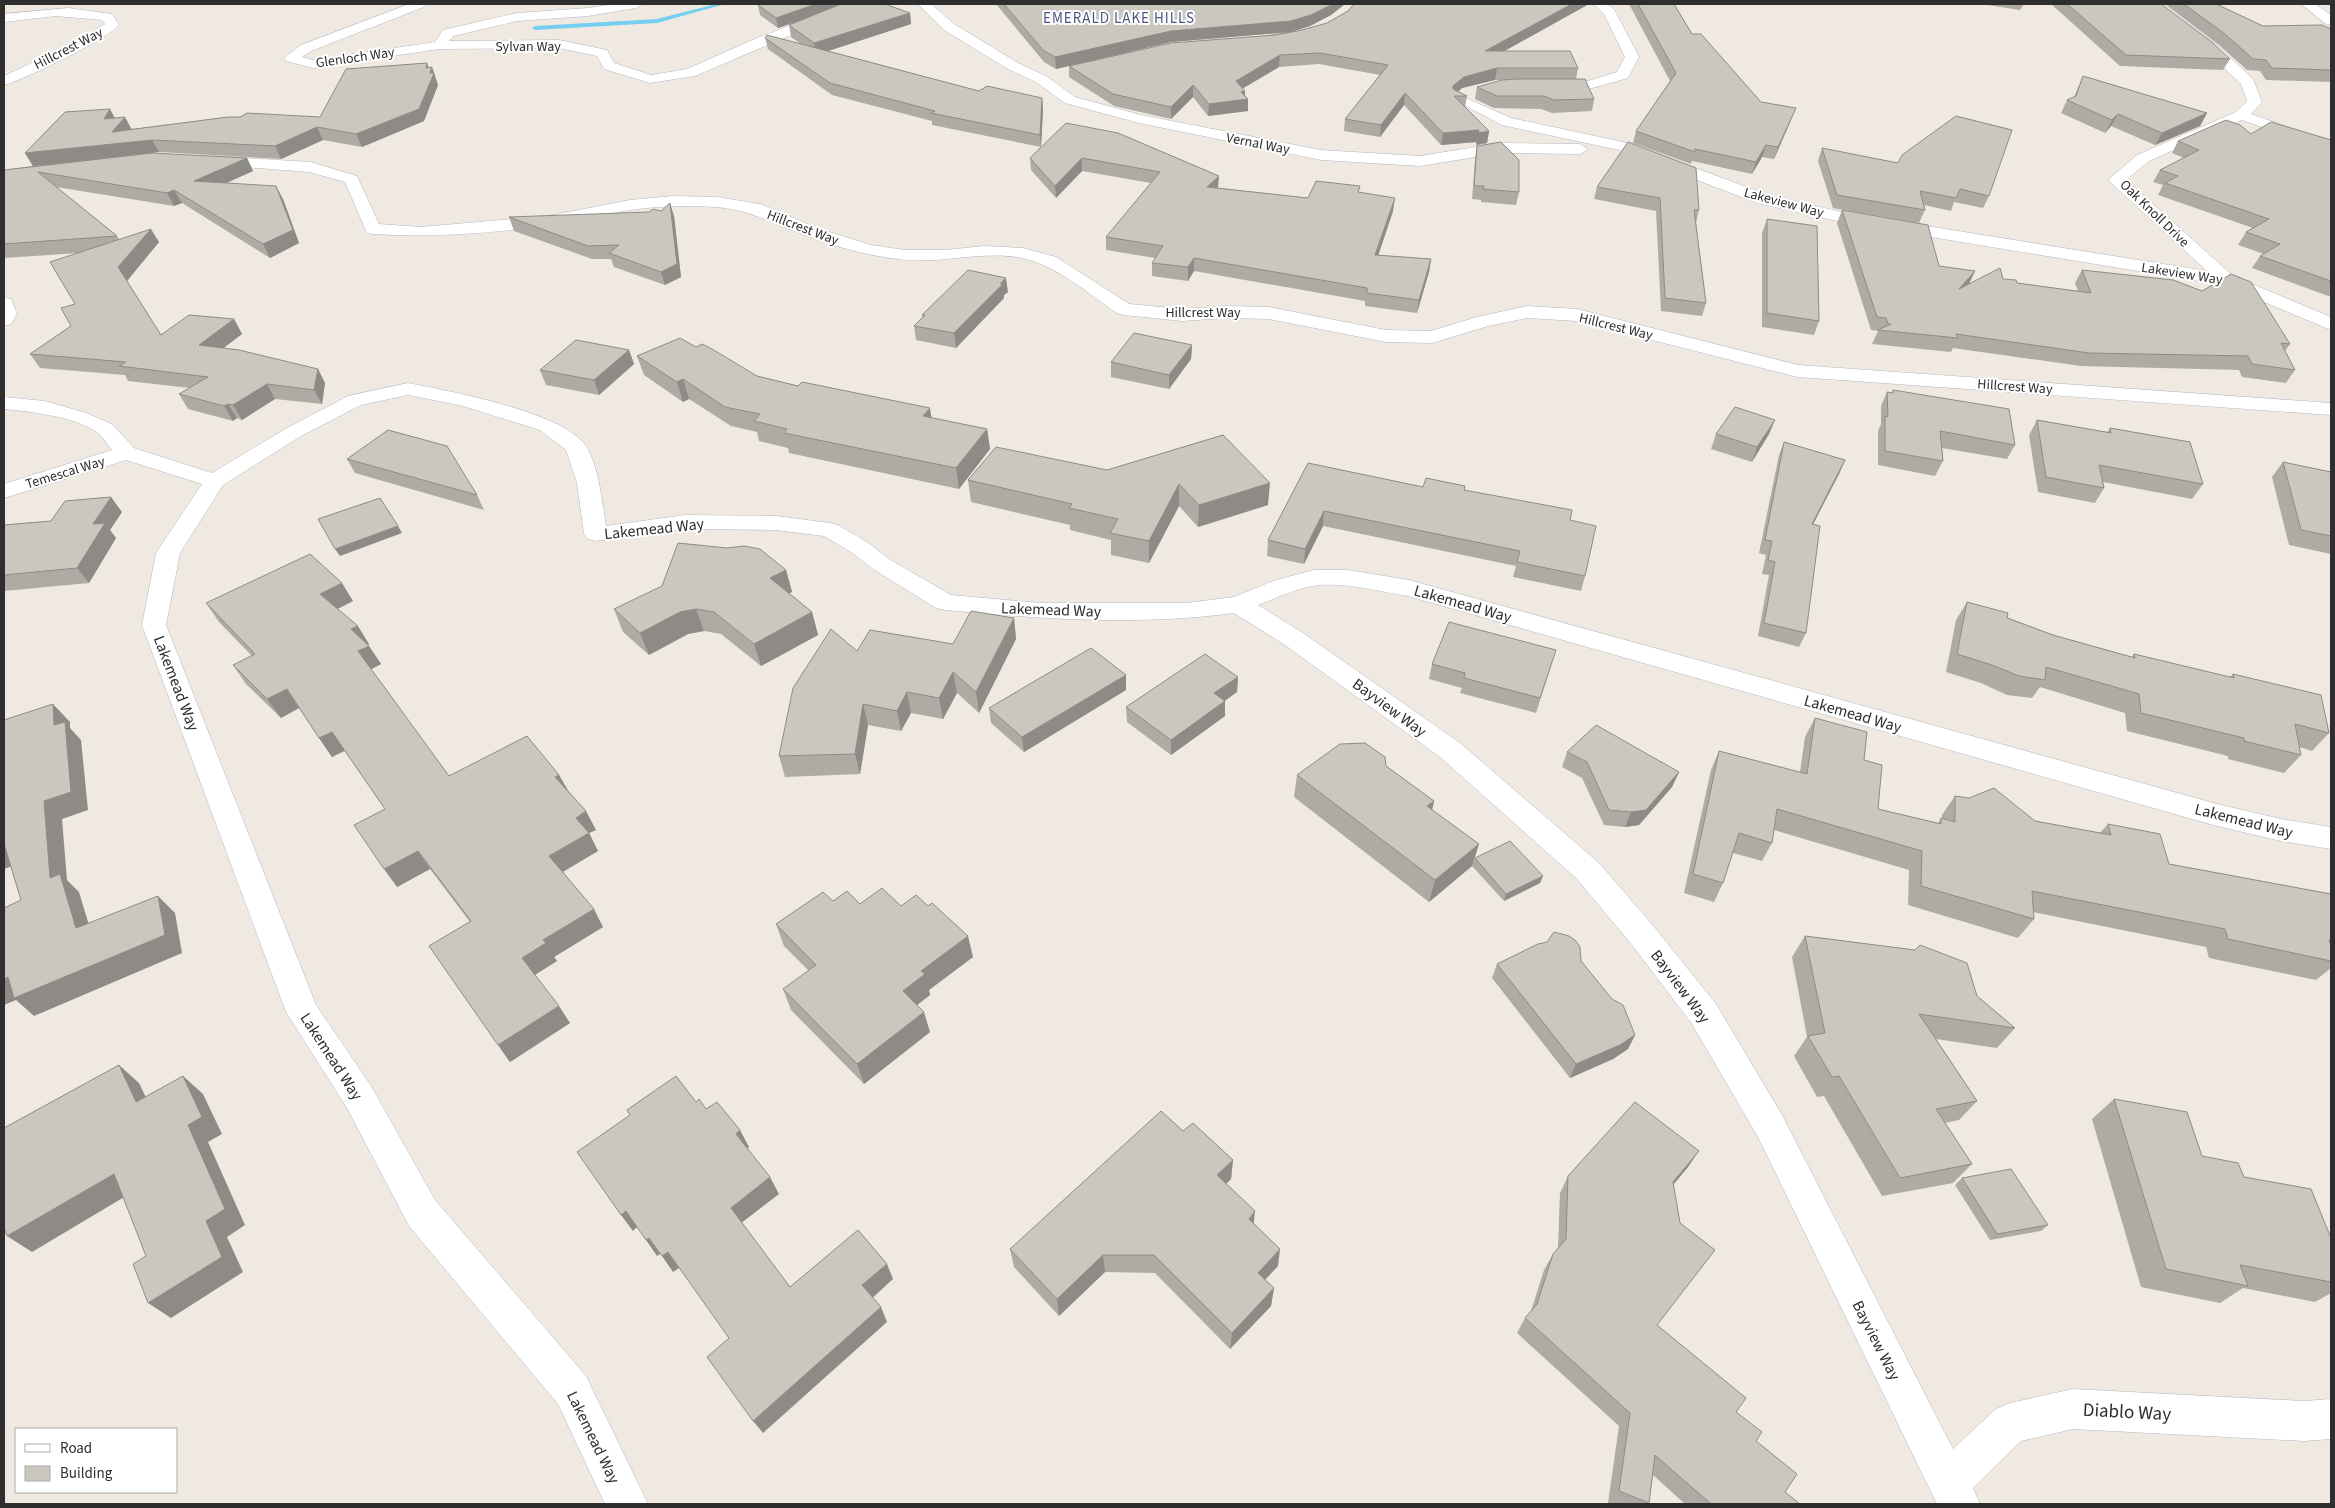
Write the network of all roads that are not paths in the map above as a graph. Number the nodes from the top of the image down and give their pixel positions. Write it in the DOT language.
graph roads {
  1 [pos="420,4"];
  2 [pos="636,4"];
  3 [pos="858,4"];
  4 [pos="924,4"];
  5 [pos="1600,4"];
  6 [pos="2138,4"];
  7 [pos="2307,4"];
  8 [pos="4,18"];
  9 [pos="2331,21"];
  10 [pos="439,45"];
  11 [pos="1058,74"];
  12 [pos="1042,79"];
  13 [pos="4,81"];
  14 [pos="1539,84"];
  15 [pos="1472,92"];
  16 [pos="2241,115"];
  17 [pos="1623,146"];
  18 [pos="2331,147"];
  19 [pos="195,160"];
  20 [pos="2227,280"];
  21 [pos="4,303"];
  22 [pos="4,320"];
  23 [pos="2331,324"];
  24 [pos="4,403"];
  25 [pos="2331,408"];
  26 [pos="126,454"];
  27 [pos="215,481"];
  28 [pos="4,492"];
  29 [pos="1238,604"];
  30 [pos="2331,838"];
  31 [pos="2331,1419"];
  32 [pos="1953,1494"];
  33 [pos="627,1504"];
  1 -- 10 [label="street, Glenloch Way"];
  2 -- 10 [label="street, Sylvan Way"];
  3 -- 10 [label="street, Sylvan Way"];
  4 -- 12 [label="street, Vernal Way"];
  5 -- 14 [label="street"];
  6 -- 16 [label="street"];
  7 -- 9 [label="street"];
  8 -- 13 [label="street, Hillcrest Way"];
  11 -- 12 [label="street"];
  12 -- 17 [label="street, Vernal Way"];
  15 -- 17 [label="street, Lakeview Way"];
  16 -- 18 [label="street"];
  16 -- 20 [label="street, Oak Knoll Drive"];
  17 -- 20 [label="street, Lakeview Way"];
  19 -- 25 [label="street, Hillcrest Way"];
  20 -- 23 [label="street, Lakeview Way"];
  21 -- 22 [label="street"];
  24 -- 26 [label="street"];
  26 -- 27 [label="street"];
  26 -- 28 [label="street, Temescal Way"];
  27 -- 29 [label="street, Lakemead Way"];
  27 -- 33 [label="street, Lakemead Way"];
  29 -- 30 [label="street, Lakemead Way"];
  29 -- 32 [label="street, Bayview Way"];
  31 -- 32 [label="street, Diablo Way"];
}
